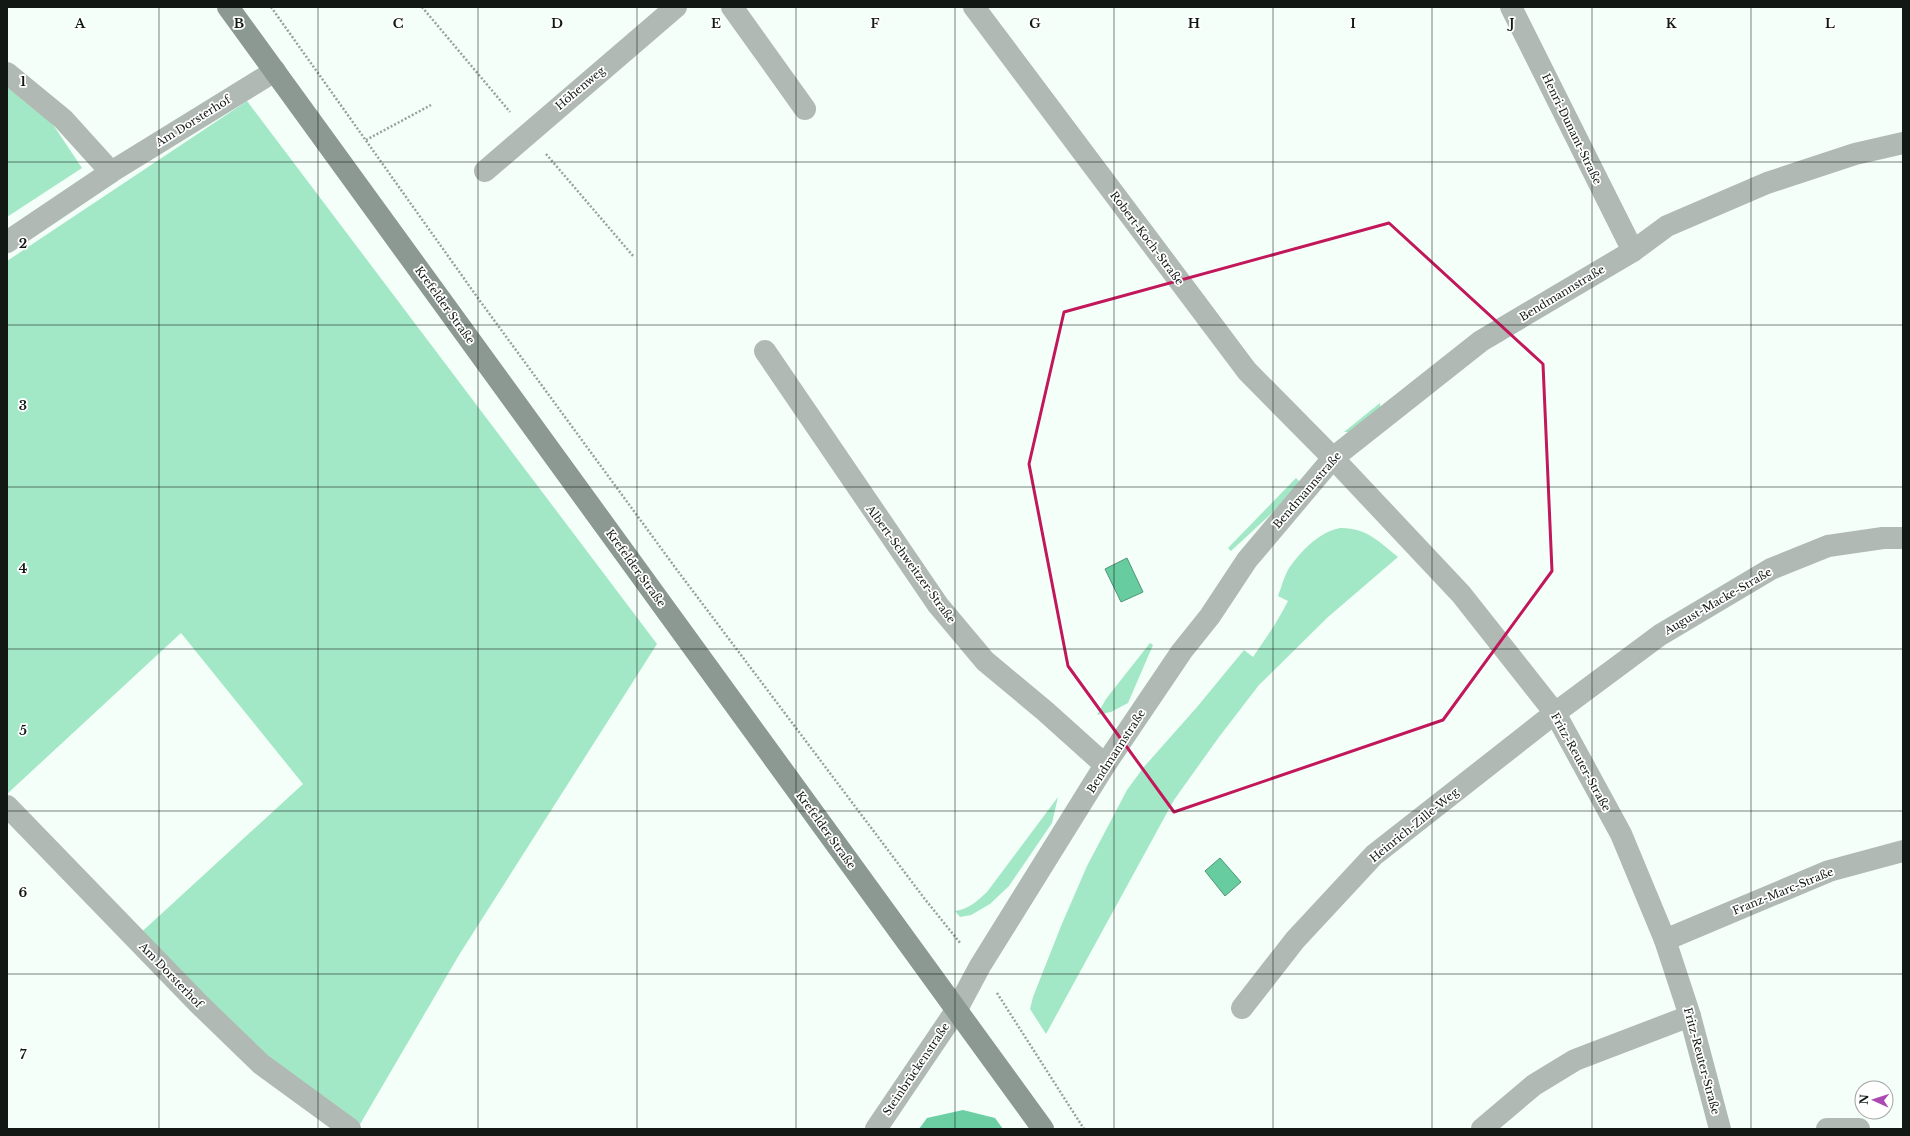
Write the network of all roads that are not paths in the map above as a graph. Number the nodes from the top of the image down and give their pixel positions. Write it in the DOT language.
graph roads {
  1 [pos="228,7"];
  2 [pos="676,7"];
  3 [pos="732,7"];
  4 [pos="974,7"];
  5 [pos="1511,7"];
  6 [pos="275,71"];
  7 [pos="7,73"];
  8 [pos="805,109"];
  9 [pos="1903,143"];
  10 [pos="485,171"];
  11 [pos="112,172"];
  12 [pos="7,242"];
  13 [pos="1633,251"];
  14 [pos="765,352"];
  15 [pos="1333,458"];
  16 [pos="1903,538"];
  17 [pos="1555,713"];
  18 [pos="1105,766"];
  19 [pos="7,806"];
  20 [pos="1903,850"];
  21 [pos="1665,940"];
  22 [pos="1242,1008"];
  23 [pos="957,1009"];
  24 [pos="1690,1016"];
  25 [pos="350,1129"];
  26 [pos="876,1129"];
  27 [pos="1043,1129"];
  28 [pos="1482,1129"];
  29 [pos="1720,1129"];
  30 [pos="1827,1129"];
  31 [pos="1859,1129"];
  1 -- 6 [label="main road, Krefelder Straße"];
  2 -- 10 [label="street, Höhenweg"];
  3 -- 8 [label="street"];
  4 -- 15 [label="street, Robert-Koch-Straße"];
  5 -- 13 [label="street, Henri-Dunant-Straße"];
  6 -- 11 [label="street, Am Dorsterhof"];
  6 -- 23 [label="main road, Krefelder Straße"];
  7 -- 11 [label="street"];
  9 -- 13 [label="street, Bendmannstraße"];
  11 -- 12 [label="street, Am Dorsterhof"];
  13 -- 15 [label="street, Bendmannstraße"];
  14 -- 18 [label="street, Albert-Schweitzer-Straße"];
  15 -- 17 [label="street, Fritz-Reuter-Straße"];
  15 -- 18 [label="street, Bendmannstraße"];
  16 -- 17 [label="street, August-Macke-Straße"];
  17 -- 21 [label="street, Fritz-Reuter-Straße"];
  17 -- 22 [label="street, Heinrich-Zille-Weg"];
  18 -- 23 [label="street, Bendmannstraße"];
  19 -- 25 [label="street, Am Dorsterhof"];
  20 -- 21 [label="street, Franz-Marc-Straße"];
  21 -- 24 [label="street, Fritz-Reuter-Straße"];
  23 -- 26 [label="street, Steinbrückenstraße"];
  23 -- 27 [label="main road, Krefelder Straße"];
  24 -- 28 [label="street"];
  24 -- 29 [label="street, Fritz-Reuter-Straße"];
  30 -- 31 [label="street"];
}
